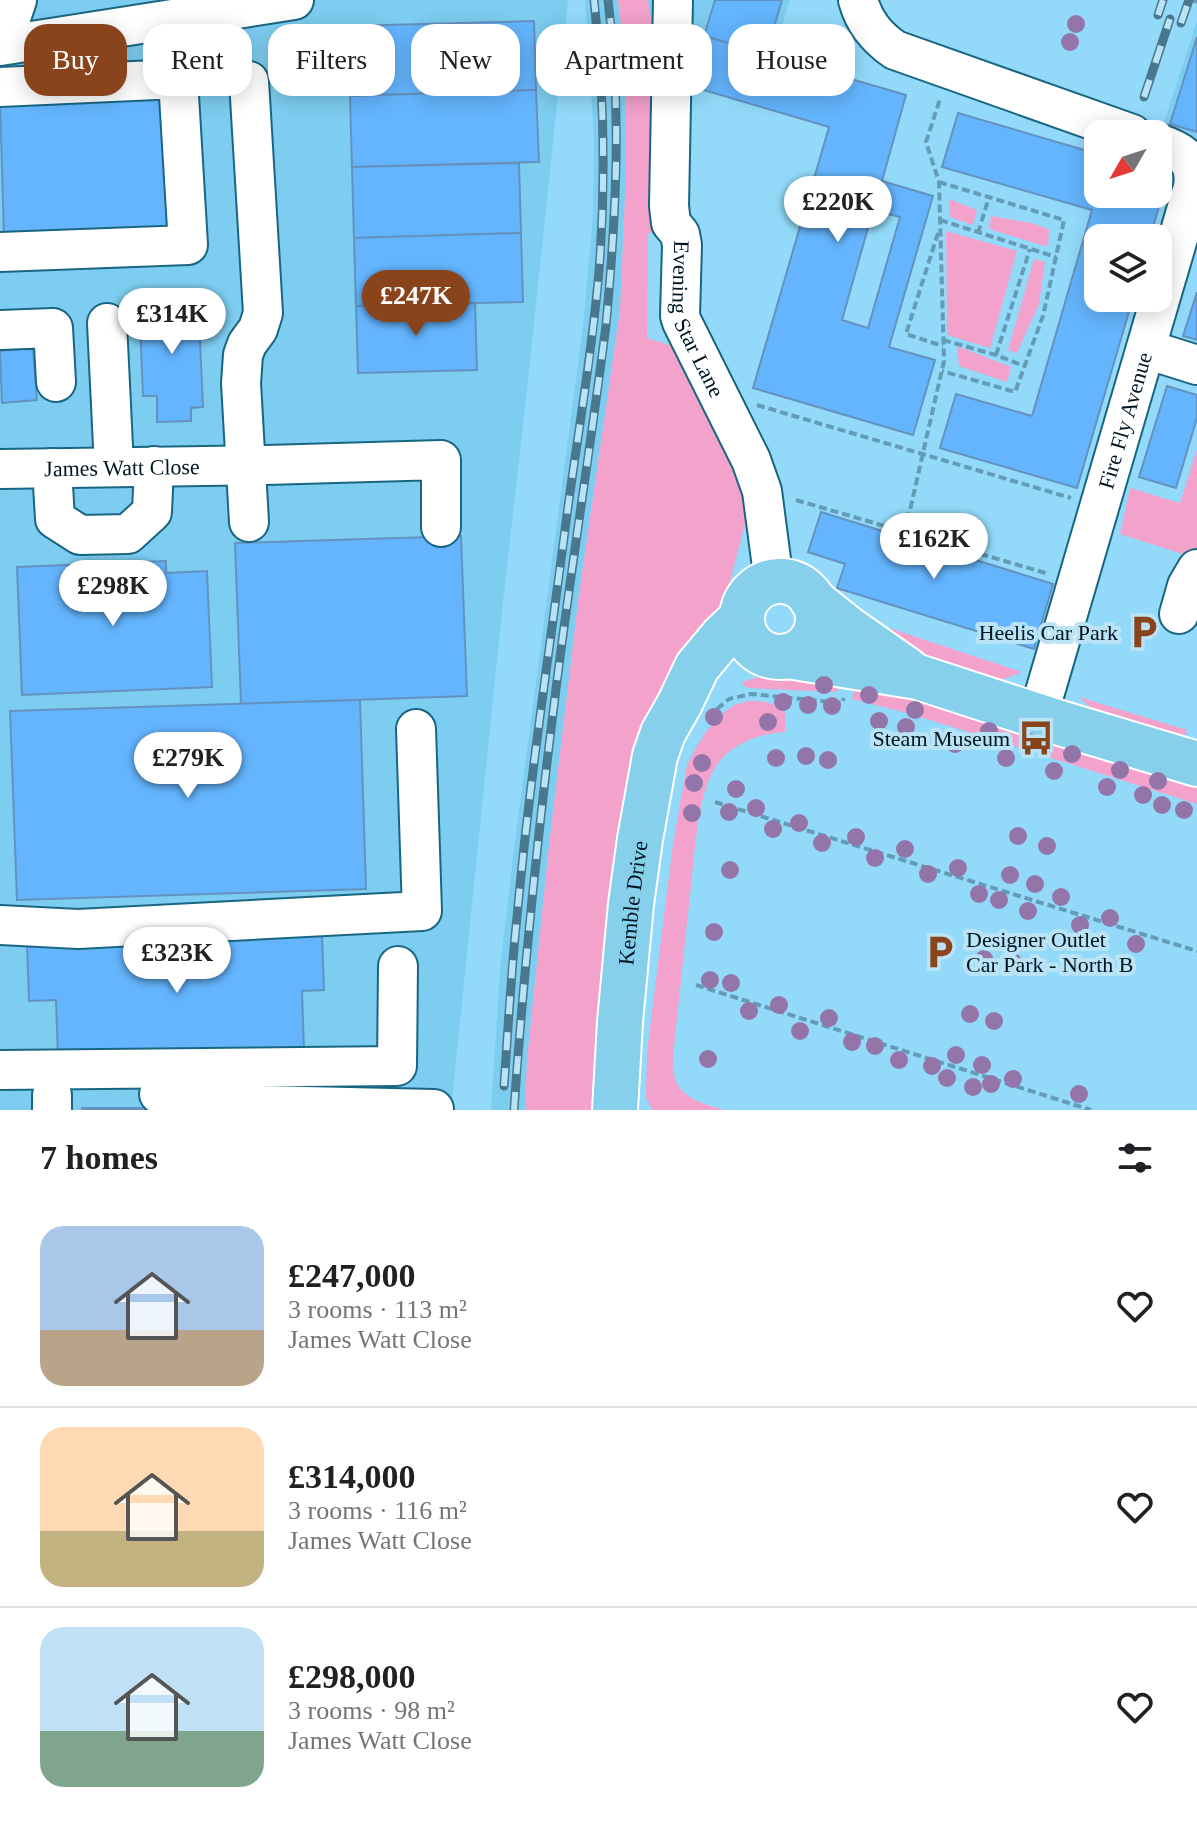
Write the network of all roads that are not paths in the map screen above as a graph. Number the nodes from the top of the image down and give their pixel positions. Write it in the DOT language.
graph roads {
  1 [pos="17,0"];
  2 [pos="294,0"];
  3 [pos="858,0"];
  4 [pos="673,15"];
  5 [pos="6,45"];
  6 [pos="0,87"];
  7 [pos="250,96"];
  8 [pos="1092,120"];
  9 [pos="1172,149"];
  10 [pos="1195,166"];
  11 [pos="0,252"];
  12 [pos="107,323"];
  13 [pos="0,330"];
  14 [pos="1146,349"];
  15 [pos="1197,365"];
  16 [pos="56,382"];
  17 [pos="255,465"];
  18 [pos="154,466"];
  19 [pos="114,467"];
  20 [pos="52,468"];
  21 [pos="0,469"];
  22 [pos="249,522"];
  23 [pos="441,527"];
  24 [pos="1197,569"];
  25 [pos="793,591"];
  26 [pos="1190,613"];
  27 [pos="742,618"];
  28 [pos="782,656"];
  29 [pos="918,677"];
  30 [pos="698,707"];
  31 [pos="1038,716"];
  32 [pos="416,729"];
  33 [pos="1197,764"];
  34 [pos="0,925"];
  35 [pos="398,966"];
  36 [pos="0,1070"];
  37 [pos="0,1096"];
  38 [pos="52,1102"];
  39 [pos="434,1109"];
  40 [pos="615,1110"];
  1 -- 5 [label="street"];
  2 -- 5 [label="street"];
  3 -- 8 [label="street"];
  4 -- 25 [label="street, Evening Star Lane"];
  6 -- 11 [label="street"];
  7 -- 17 [label="street"];
  9 -- 10 [label="street, Fire Fly Avenue"];
  10 -- 14 [label="street, Fire Fly Avenue"];
  12 -- 19 [label="street"];
  13 -- 16 [label="street"];
  14 -- 15 [label="street"];
  14 -- 31 [label="street, Fire Fly Avenue"];
  17 -- 18 [label="street, James Watt Close"];
  17 -- 22 [label="street"];
  17 -- 23 [label="street, James Watt Close"];
  18 -- 19 [label="street, James Watt Close"];
  18 -- 20 [label="street"];
  19 -- 20 [label="street, James Watt Close"];
  20 -- 21 [label="street, James Watt Close"];
  24 -- 26 [label="street"];
  25 -- 27 [label="main road"];
  25 -- 28 [label="main road"];
  25 -- 29 [label="main road"];
  27 -- 28 [label="main road"];
  27 -- 30 [label="main road, Kemble Drive"];
  28 -- 29 [label="main road"];
  28 -- 30 [label="main road"];
  29 -- 31 [label="main road"];
  30 -- 40 [label="main road, Kemble Drive"];
  31 -- 33 [label="main road"];
  32 -- 34 [label="street"];
  35 -- 36 [label="street"];
  37 -- 38 [label="street"];
  38 -- 39 [label="street"];
}
